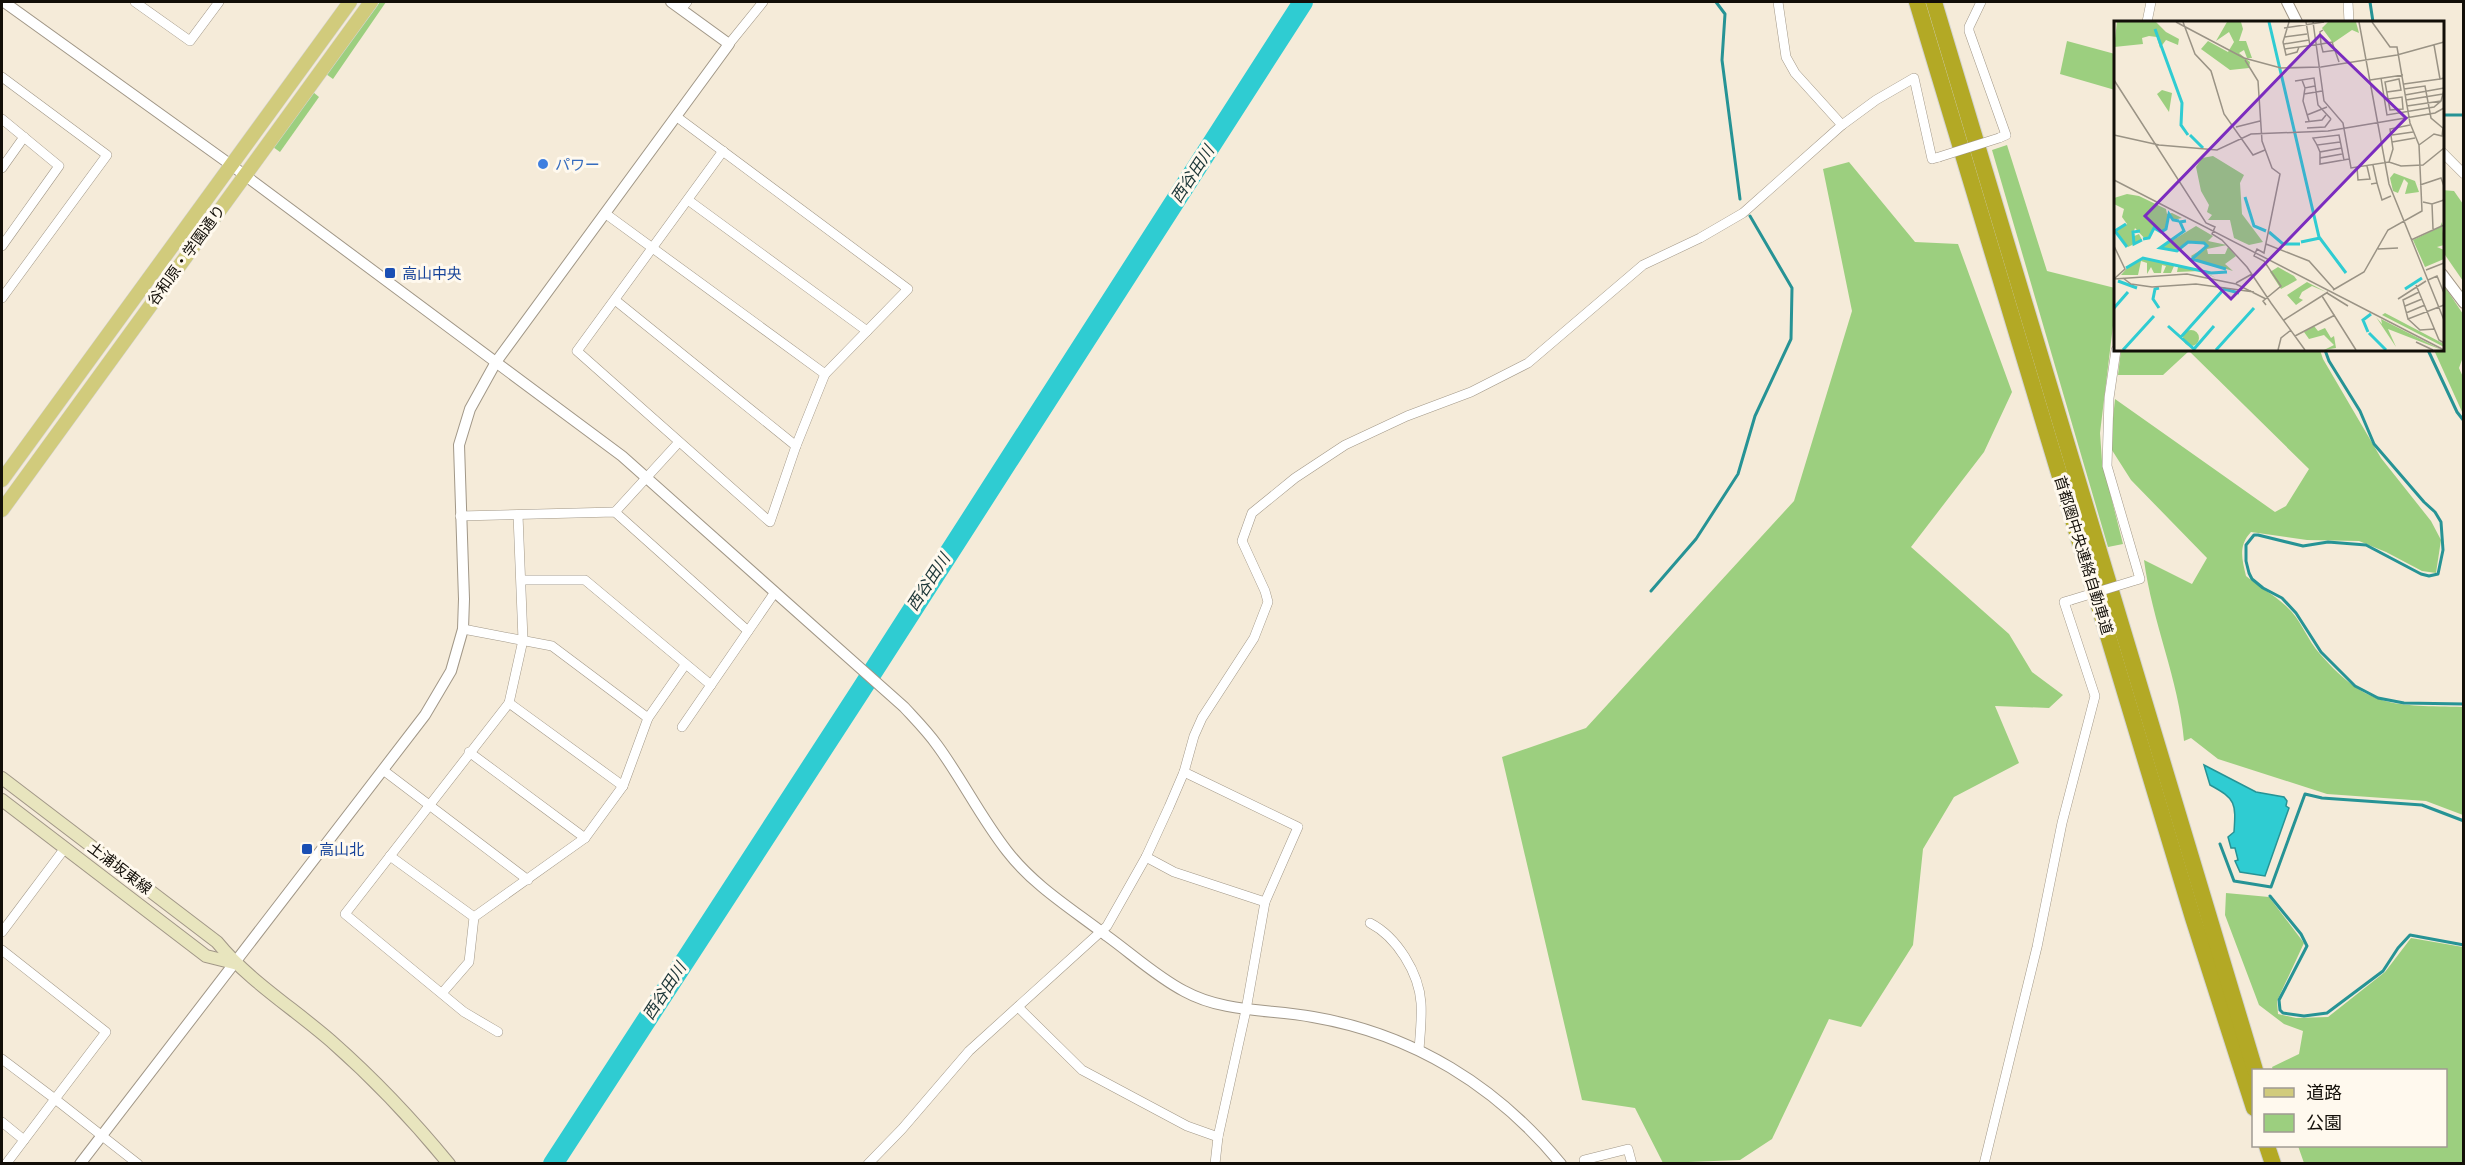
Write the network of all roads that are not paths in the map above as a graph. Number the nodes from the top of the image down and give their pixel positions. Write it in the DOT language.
graph roads {
  1 [pos="4,2"];
  2 [pos="135,2"];
  3 [pos="219,2"];
  4 [pos="350,2"];
  5 [pos="371,2"];
  6 [pos="671,2"];
  7 [pos="763,2"];
  8 [pos="1778,2"];
  9 [pos="1917,2"];
  10 [pos="1934,2"];
  11 [pos="1981,2"];
  12 [pos="2151,2"];
  13 [pos="2287,2"];
  14 [pos="2348,2"];
  15 [pos="684,5"];
  16 [pos="2147,21"];
  17 [pos="2296,21"];
  18 [pos="2349,21"];
  19 [pos="729,44"];
  20 [pos="5,80"];
  21 [pos="2,92"];
  22 [pos="677,117"];
  23 [pos="2,119"];
  24 [pos="1842,125"];
  25 [pos="24,137"];
  26 [pos="723,151"];
  27 [pos="2444,154"];
  28 [pos="231,165"];
  29 [pos="2,168"];
  30 [pos="2463,174"];
  31 [pos="244,175"];
  32 [pos="688,200"];
  33 [pos="606,214"];
  34 [pos="2,246"];
  35 [pos="653,248"];
  36 [pos="2444,277"];
  37 [pos="2,298"];
  38 [pos="615,300"];
  39 [pos="2463,303"];
  40 [pos="867,332"];
  41 [pos="2116,351"];
  42 [pos="496,362"];
  43 [pos="825,374"];
  44 [pos="679,441"];
  45 [pos="796,446"];
  46 [pos="646,477"];
  47 [pos="2,480"];
  48 [pos="2,510"];
  49 [pos="615,512"];
  50 [pos="518,515"];
  51 [pos="460,516"];
  52 [pos="522,580"];
  53 [pos="775,592"];
  54 [pos="463,629"];
  55 [pos="748,631"];
  56 [pos="523,640"];
  57 [pos="685,665"];
  58 [pos="711,685"];
  59 [pos="509,703"];
  60 [pos="648,718"];
  61 [pos="682,727"];
  62 [pos="469,752"];
  63 [pos="383,770"];
  64 [pos="1184,772"];
  65 [pos="2,778"];
  66 [pos="623,786"];
  67 [pos="2,800"];
  68 [pos="428,805"];
  69 [pos="585,838"];
  70 [pos="65,848"];
  71 [pos="390,856"];
  72 [pos="1146,857"];
  73 [pos="528,880"];
  74 [pos="1265,902"];
  75 [pos="474,917"];
  76 [pos="1370,923"];
  77 [pos="2,932"];
  78 [pos="1102,932"];
  79 [pos="2,950"];
  80 [pos="234,963"];
  81 [pos="443,992"];
  82 [pos="1018,1007"];
  83 [pos="1246,1010"];
  84 [pos="498,1032"];
  85 [pos="1419,1050"];
  86 [pos="2,1059"];
  87 [pos="2254,1069"];
  88 [pos="55,1099"];
  89 [pos="2252,1105"];
  90 [pos="2,1122"];
  91 [pos="101,1135"];
  92 [pos="1218,1137"];
  93 [pos="24,1140"];
  94 [pos="2267,1147"];
  95 [pos="2277,1147"];
  96 [pos="447,1163"];
  97 [pos="6,1164"];
  98 [pos="80,1164"];
  99 [pos="138,1164"];
  100 [pos="868,1164"];
  101 [pos="1215,1164"];
  102 [pos="1561,1164"];
  103 [pos="1585,1164"];
  104 [pos="1632,1164"];
  105 [pos="1984,1164"];
  106 [pos="2273,1164"];
  107 [pos="2282,1164"];
  1 -- 28 [label="street"];
  2 -- 3 [label="street"];
  4 -- 28 [label="main road, 谷和原・学園通り"];
  5 -- 31 [label="main road, 谷和原・学園通り"];
  6 -- 15 [label="street"];
  7 -- 19 [label="street"];
  8 -- 24 [label="street"];
  9 -- 89 [label="highway, 首都圏中央連絡自動車道"];
  10 -- 87 [label="highway, 首都圏中央連絡自動車道"];
  11 -- 24 [label="street, bridge"];
  12 -- 16 [label="street"];
  13 -- 17 [label="street"];
  14 -- 18 [label="street"];
  15 -- 19 [label="street"];
  19 -- 22 [label="street"];
  20 -- 21 [label="street"];
  20 -- 37 [label="street"];
  22 -- 26 [label="street"];
  22 -- 33 [label="street"];
  23 -- 25 [label="street"];
  24 -- 64 [label="street"];
  25 -- 29 [label="street"];
  25 -- 34 [label="street"];
  26 -- 32 [label="street"];
  26 -- 40 [label="street"];
  27 -- 30 [label="street"];
  28 -- 31 [label="street"];
  28 -- 47 [label="main road, 谷和原・学園通り"];
  31 -- 42 [label="street"];
  31 -- 48 [label="main road, 谷和原・学園通り"];
  32 -- 35 [label="street"];
  32 -- 40 [label="street"];
  33 -- 35 [label="street"];
  33 -- 42 [label="street"];
  35 -- 38 [label="street"];
  35 -- 43 [label="street"];
  36 -- 39 [label="street"];
  38 -- 44 [label="street"];
  38 -- 45 [label="street"];
  40 -- 43 [label="street"];
  41 -- 105 [label="street, bridge"];
  42 -- 46 [label="street"];
  42 -- 51 [label="street"];
  43 -- 45 [label="street"];
  44 -- 45 [label="street"];
  44 -- 46 [label="street"];
  46 -- 49 [label="street"];
  46 -- 53 [label="street"];
  49 -- 50 [label="street"];
  49 -- 55 [label="street"];
  50 -- 51 [label="street"];
  50 -- 52 [label="street"];
  51 -- 54 [label="street"];
  52 -- 56 [label="street"];
  52 -- 57 [label="street"];
  53 -- 55 [label="street"];
  53 -- 78 [label="street"];
  54 -- 56 [label="street"];
  54 -- 63 [label="street"];
  55 -- 58 [label="street"];
  56 -- 59 [label="street"];
  56 -- 60 [label="street"];
  57 -- 58 [label="street"];
  57 -- 60 [label="street"];
  58 -- 61 [label="street"];
  59 -- 62 [label="street"];
  59 -- 66 [label="street"];
  60 -- 66 [label="street"];
  62 -- 68 [label="street"];
  62 -- 69 [label="street"];
  63 -- 68 [label="street"];
  63 -- 80 [label="street"];
  64 -- 72 [label="street"];
  64 -- 74 [label="street"];
  65 -- 80 [label="main road, 土浦坂東線"];
  66 -- 69 [label="street"];
  67 -- 70 [label="main road, 土浦坂東線"];
  68 -- 71 [label="street"];
  68 -- 73 [label="street"];
  69 -- 73 [label="street"];
  70 -- 77 [label="street"];
  70 -- 80 [label="main road, 土浦坂東線"];
  71 -- 75 [label="street"];
  71 -- 81 [label="street"];
  72 -- 74 [label="street"];
  72 -- 78 [label="street"];
  73 -- 75 [label="street"];
  74 -- 83 [label="street"];
  75 -- 81 [label="street"];
  76 -- 85 [label="street"];
  78 -- 82 [label="street"];
  78 -- 83 [label="street"];
  79 -- 88 [label="street"];
  80 -- 91 [label="street"];
  80 -- 96 [label="main road, 土浦坂東線"];
  81 -- 84 [label="street"];
  82 -- 92 [label="street"];
  82 -- 100 [label="street"];
  83 -- 85 [label="street"];
  83 -- 92 [label="street"];
  85 -- 102 [label="street"];
  86 -- 88 [label="street"];
  88 -- 91 [label="street"];
  88 -- 93 [label="street"];
  90 -- 93 [label="street"];
  91 -- 98 [label="street"];
  91 -- 99 [label="street"];
  92 -- 101 [label="street"];
  93 -- 97 [label="street"];
  94 -- 106 [label="highway"];
  95 -- 107 [label="highway"];
  103 -- 104 [label="street"];
}
